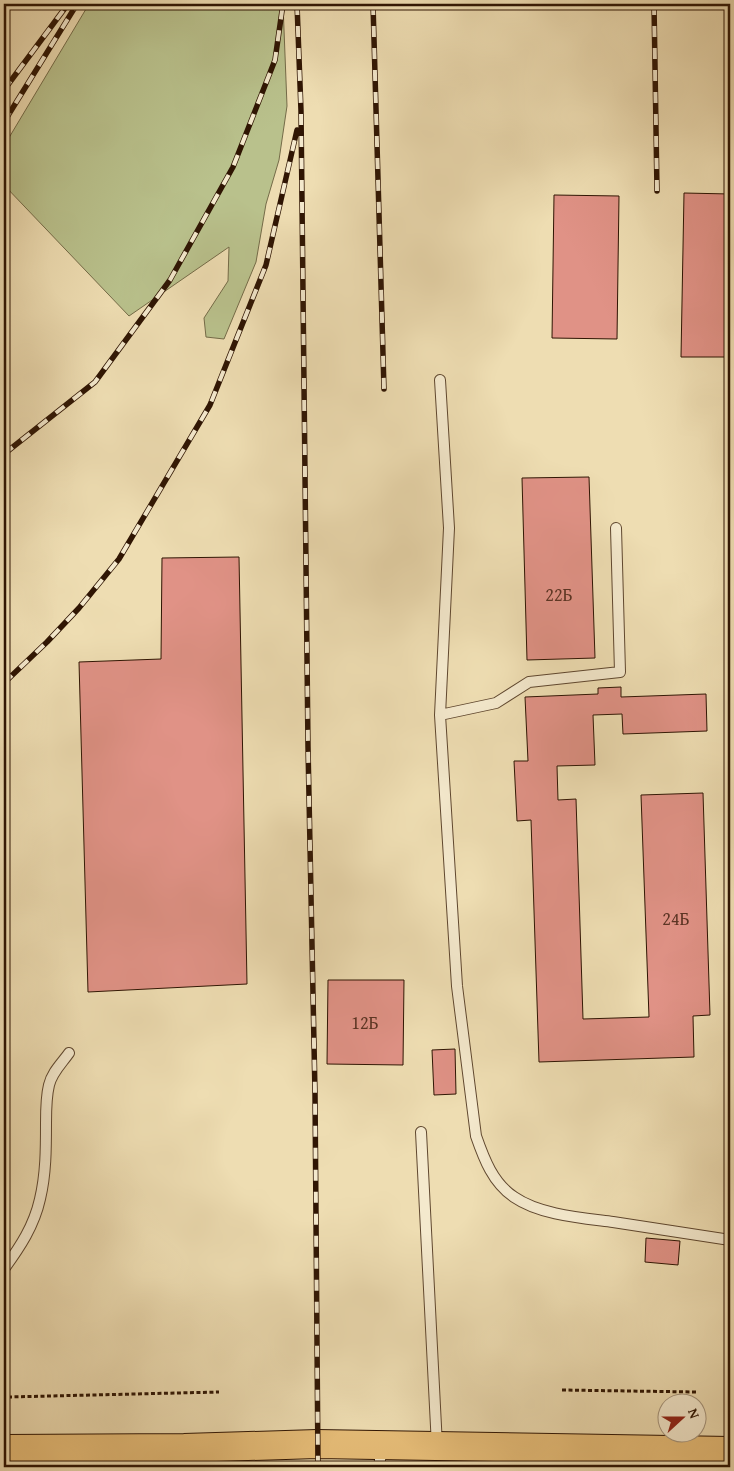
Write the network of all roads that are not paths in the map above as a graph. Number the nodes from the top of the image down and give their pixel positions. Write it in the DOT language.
graph roads {
  1 [pos="440,380"];
  2 [pos="616,528"];
  3 [pos="440,715"];
  4 [pos="70,1053"];
  5 [pos="421,1132"];
  6 [pos="730,1240"];
  7 [pos="4,1269"];
  8 [pos="437,1447"];
  9 [pos="4,1449"];
  10 [pos="730,1451"];
  11 [pos="380,1456"];
  12 [pos="183,1458"];
  1 -- 3 [label="lane"];
  2 -- 3 [label="lane"];
  3 -- 6 [label="lane"];
  4 -- 7 [label="lane"];
  5 -- 8 [label="lane"];
  8 -- 10 [label="highway"];
  8 -- 11 [label="highway"];
  9 -- 12 [label="highway"];
  11 -- 12 [label="highway"];
}
